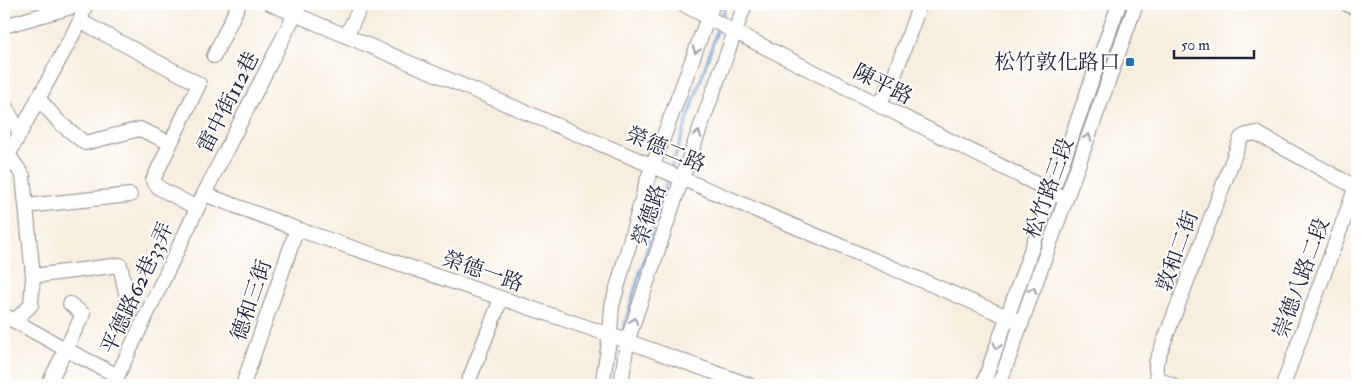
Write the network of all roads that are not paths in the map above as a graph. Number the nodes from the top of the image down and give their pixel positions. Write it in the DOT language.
graph roads {
  1 [pos="82,4"];
  2 [pos="86,4"];
  3 [pos="239,4"];
  4 [pos="271,4"];
  5 [pos="362,4"];
  6 [pos="683,4"];
  7 [pos="745,4"];
  8 [pos="920,4"];
  9 [pos="1119,4"];
  10 [pos="1136,4"];
  11 [pos="1347,4"];
  12 [pos="297,9"];
  13 [pos="1357,9"];
  14 [pos="32,10"];
  15 [pos="710,10"];
  16 [pos="80,21"];
  17 [pos="4,26"];
  18 [pos="735,32"];
  19 [pos="346,36"];
  20 [pos="214,56"];
  21 [pos="38,98"];
  22 [pos="4,104"];
  23 [pos="879,104"];
  24 [pos="20,133"];
  25 [pos="170,143"];
  26 [pos="6,158"];
  27 [pos="652,165"];
  28 [pos="682,178"];
  29 [pos="1357,186"];
  30 [pos="1052,193"];
  31 [pos="204,194"];
  32 [pos="130,195"];
  33 [pos="1066,199"];
  34 [pos="26,206"];
  35 [pos="197,208"];
  36 [pos="297,229"];
  37 [pos="33,276"];
  38 [pos="501,299"];
  39 [pos="70,304"];
  40 [pos="129,306"];
  41 [pos="1007,316"];
  42 [pos="9,318"];
  43 [pos="1022,323"];
  44 [pos="610,335"];
  45 [pos="627,342"];
  46 [pos="67,350"];
  47 [pos="116,380"];
  48 [pos="48,385"];
  49 [pos="243,385"];
  50 [pos="468,385"];
  51 [pos="602,385"];
  52 [pos="621,385"];
  53 [pos="749,385"];
  54 [pos="983,385"];
  55 [pos="999,385"];
  56 [pos="1172,385"];
  57 [pos="1283,385"];
  1 -- 14 [label="street"];
  2 -- 16 [label="street"];
  3 -- 20 [label="street, 雷中街112巷"];
  4 -- 12 [label="street"];
  5 -- 19 [label="street"];
  6 -- 15 [label="street, 陳平路"];
  7 -- 18 [label="street, 榮德路"];
  8 -- 23 [label="street"];
  9 -- 30 [label="street, 松竹路三段"];
  33 -- 10 [label="street, 松竹路三段, one-way"];
  11 -- 13 [label="street"];
  12 -- 19 [label="street, 榮德二路"];
  12 -- 31 [label="street, 雷中街112巷"];
  14 -- 17 [label="street"];
  15 -- 18 [label="street, 陳平路"];
  15 -- 27 [label="street, 榮德路, one-way"];
  16 -- 21 [label="street"];
  16 -- 25 [label="street"];
  18 -- 23 [label="street, 陳平路"];
  28 -- 18 [label="street, 榮德路, one-way"];
  19 -- 27 [label="street, 榮德二路"];
  21 -- 24 [label="street"];
  21 -- 25 [label="street"];
  22 -- 24 [label="street"];
  23 -- 30 [label="street, 陳平路"];
  24 -- 26 [label="street"];
  25 -- 35 [label="street"];
  26 -- 34 [label="street"];
  27 -- 28 [label="street, 榮德二路"];
  27 -- 44 [label="street, 榮德路"];
  28 -- 41 [label="street, 榮德二路"];
  45 -- 28 [label="street, 榮德路, one-way"];
  29 -- 56 [label="street, 敦和二街"];
  29 -- 57 [label="street, 崇德八路二段"];
  30 -- 33 [label="street, 陳平路"];
  30 -- 41 [label="street, 松竹路三段"];
  31 -- 35 [label="street, 雷中街112巷"];
  31 -- 36 [label="street, 榮德一路"];
  32 -- 34 [label="street"];
  43 -- 33 [label="street, 松竹路三段, one-way"];
  34 -- 37 [label="street"];
  35 -- 47 [label="street, 平德路62巷33弄"];
  36 -- 38 [label="street, 榮德一路"];
  36 -- 49 [label="street, 德和三街"];
  37 -- 40 [label="street"];
  37 -- 42 [label="street"];
  38 -- 44 [label="street, 榮德一路"];
  38 -- 50 [label="street"];
  39 -- 46 [label="street"];
  41 -- 43 [label="street, 榮德二路"];
  41 -- 54 [label="street, 松竹路三段, one-way"];
  42 -- 46 [label="street"];
  43 -- 55 [label="street, 松竹路三段"];
  44 -- 45 [label="street, 榮德一路"];
  44 -- 51 [label="street, 榮德路"];
  45 -- 52 [label="street, 榮德路"];
  45 -- 53 [label="street, 榮德一路"];
  46 -- 47 [label="street"];
  46 -- 48 [label="street"];
}
